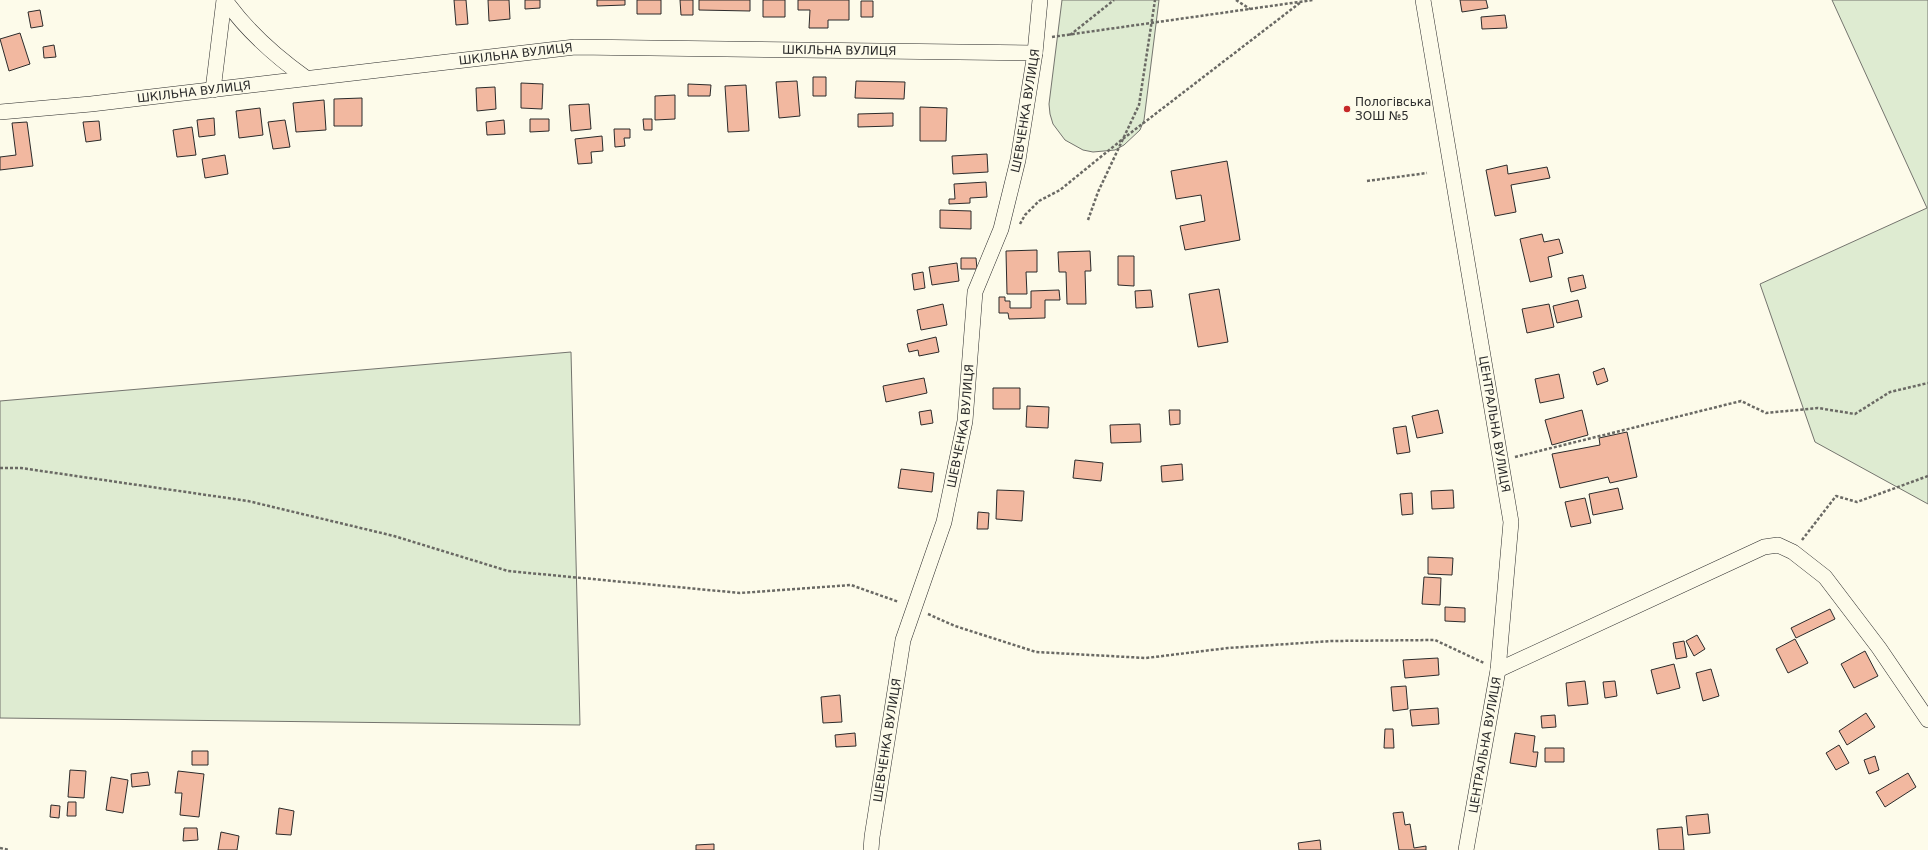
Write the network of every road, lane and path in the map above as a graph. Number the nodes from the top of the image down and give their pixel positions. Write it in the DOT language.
graph roads {
  1 [pos="224,0"];
  2 [pos="1040,0"];
  3 [pos="1114,0"];
  4 [pos="1155,0"];
  5 [pos="1236,0"];
  6 [pos="1313,0"];
  7 [pos="1422,0"];
  8 [pos="1301,2"];
  9 [pos="1251,9"];
  10 [pos="1152,23"];
  11 [pos="1069,35"];
  12 [pos="1035,46"];
  13 [pos="306,78"];
  14 [pos="213,90"];
  15 [pos="0,112"];
  16 [pos="1124,138"];
  17 [pos="1427,173"];
  18 [pos="1367,181"];
  19 [pos="1088,220"];
  20 [pos="1017,228"];
  21 [pos="1928,383"];
  22 [pos="1501,460"];
  23 [pos="0,468"];
  24 [pos="1928,476"];
  25 [pos="1793,552"];
  26 [pos="914,608"];
  27 [pos="1498,670"];
  28 [pos="1928,720"];
  29 [pos="0,848"];
  30 [pos="9,850"];
  31 [pos="871,850"];
  32 [pos="1466,850"];
  1 -- 13 [label="street"];
  1 -- 14 [label="street"];
  2 -- 12 [label="street, ШЕВЧЕНКА ВУЛИЦЯ"];
  3 -- 11 [label="path"];
  4 -- 10 [label="path"];
  5 -- 9 [label="path"];
  6 -- 8 [label="path"];
  7 -- 22 [label="street, ЦЕНТРАЛЬНА ВУЛИЦЯ"];
  8 -- 9 [label="path"];
  8 -- 16 [label="path"];
  9 -- 10 [label="path"];
  10 -- 11 [label="path"];
  10 -- 16 [label="path"];
  11 -- 12 [label="path"];
  12 -- 13 [label="street, ШКІЛЬНА ВУЛИЦЯ"];
  12 -- 26 [label="street, ШЕВЧЕНКА ВУЛИЦЯ"];
  13 -- 14 [label="street, ШКІЛЬНА ВУЛИЦЯ"];
  14 -- 15 [label="street, ШКІЛЬНА ВУЛИЦЯ"];
  16 -- 19 [label="path"];
  16 -- 20 [label="path"];
  17 -- 18 [label="path"];
  21 -- 22 [label="path"];
  22 -- 27 [label="street, ЦЕНТРАЛЬНА ВУЛИЦЯ"];
  23 -- 26 [label="path"];
  24 -- 25 [label="path"];
  25 -- 27 [label="street"];
  25 -- 28 [label="street"];
  26 -- 27 [label="path"];
  26 -- 31 [label="street, ШЕВЧЕНКА ВУЛИЦЯ"];
  27 -- 32 [label="street, ЦЕНТРАЛЬНА ВУЛИЦЯ"];
  29 -- 30 [label="path"];
}
